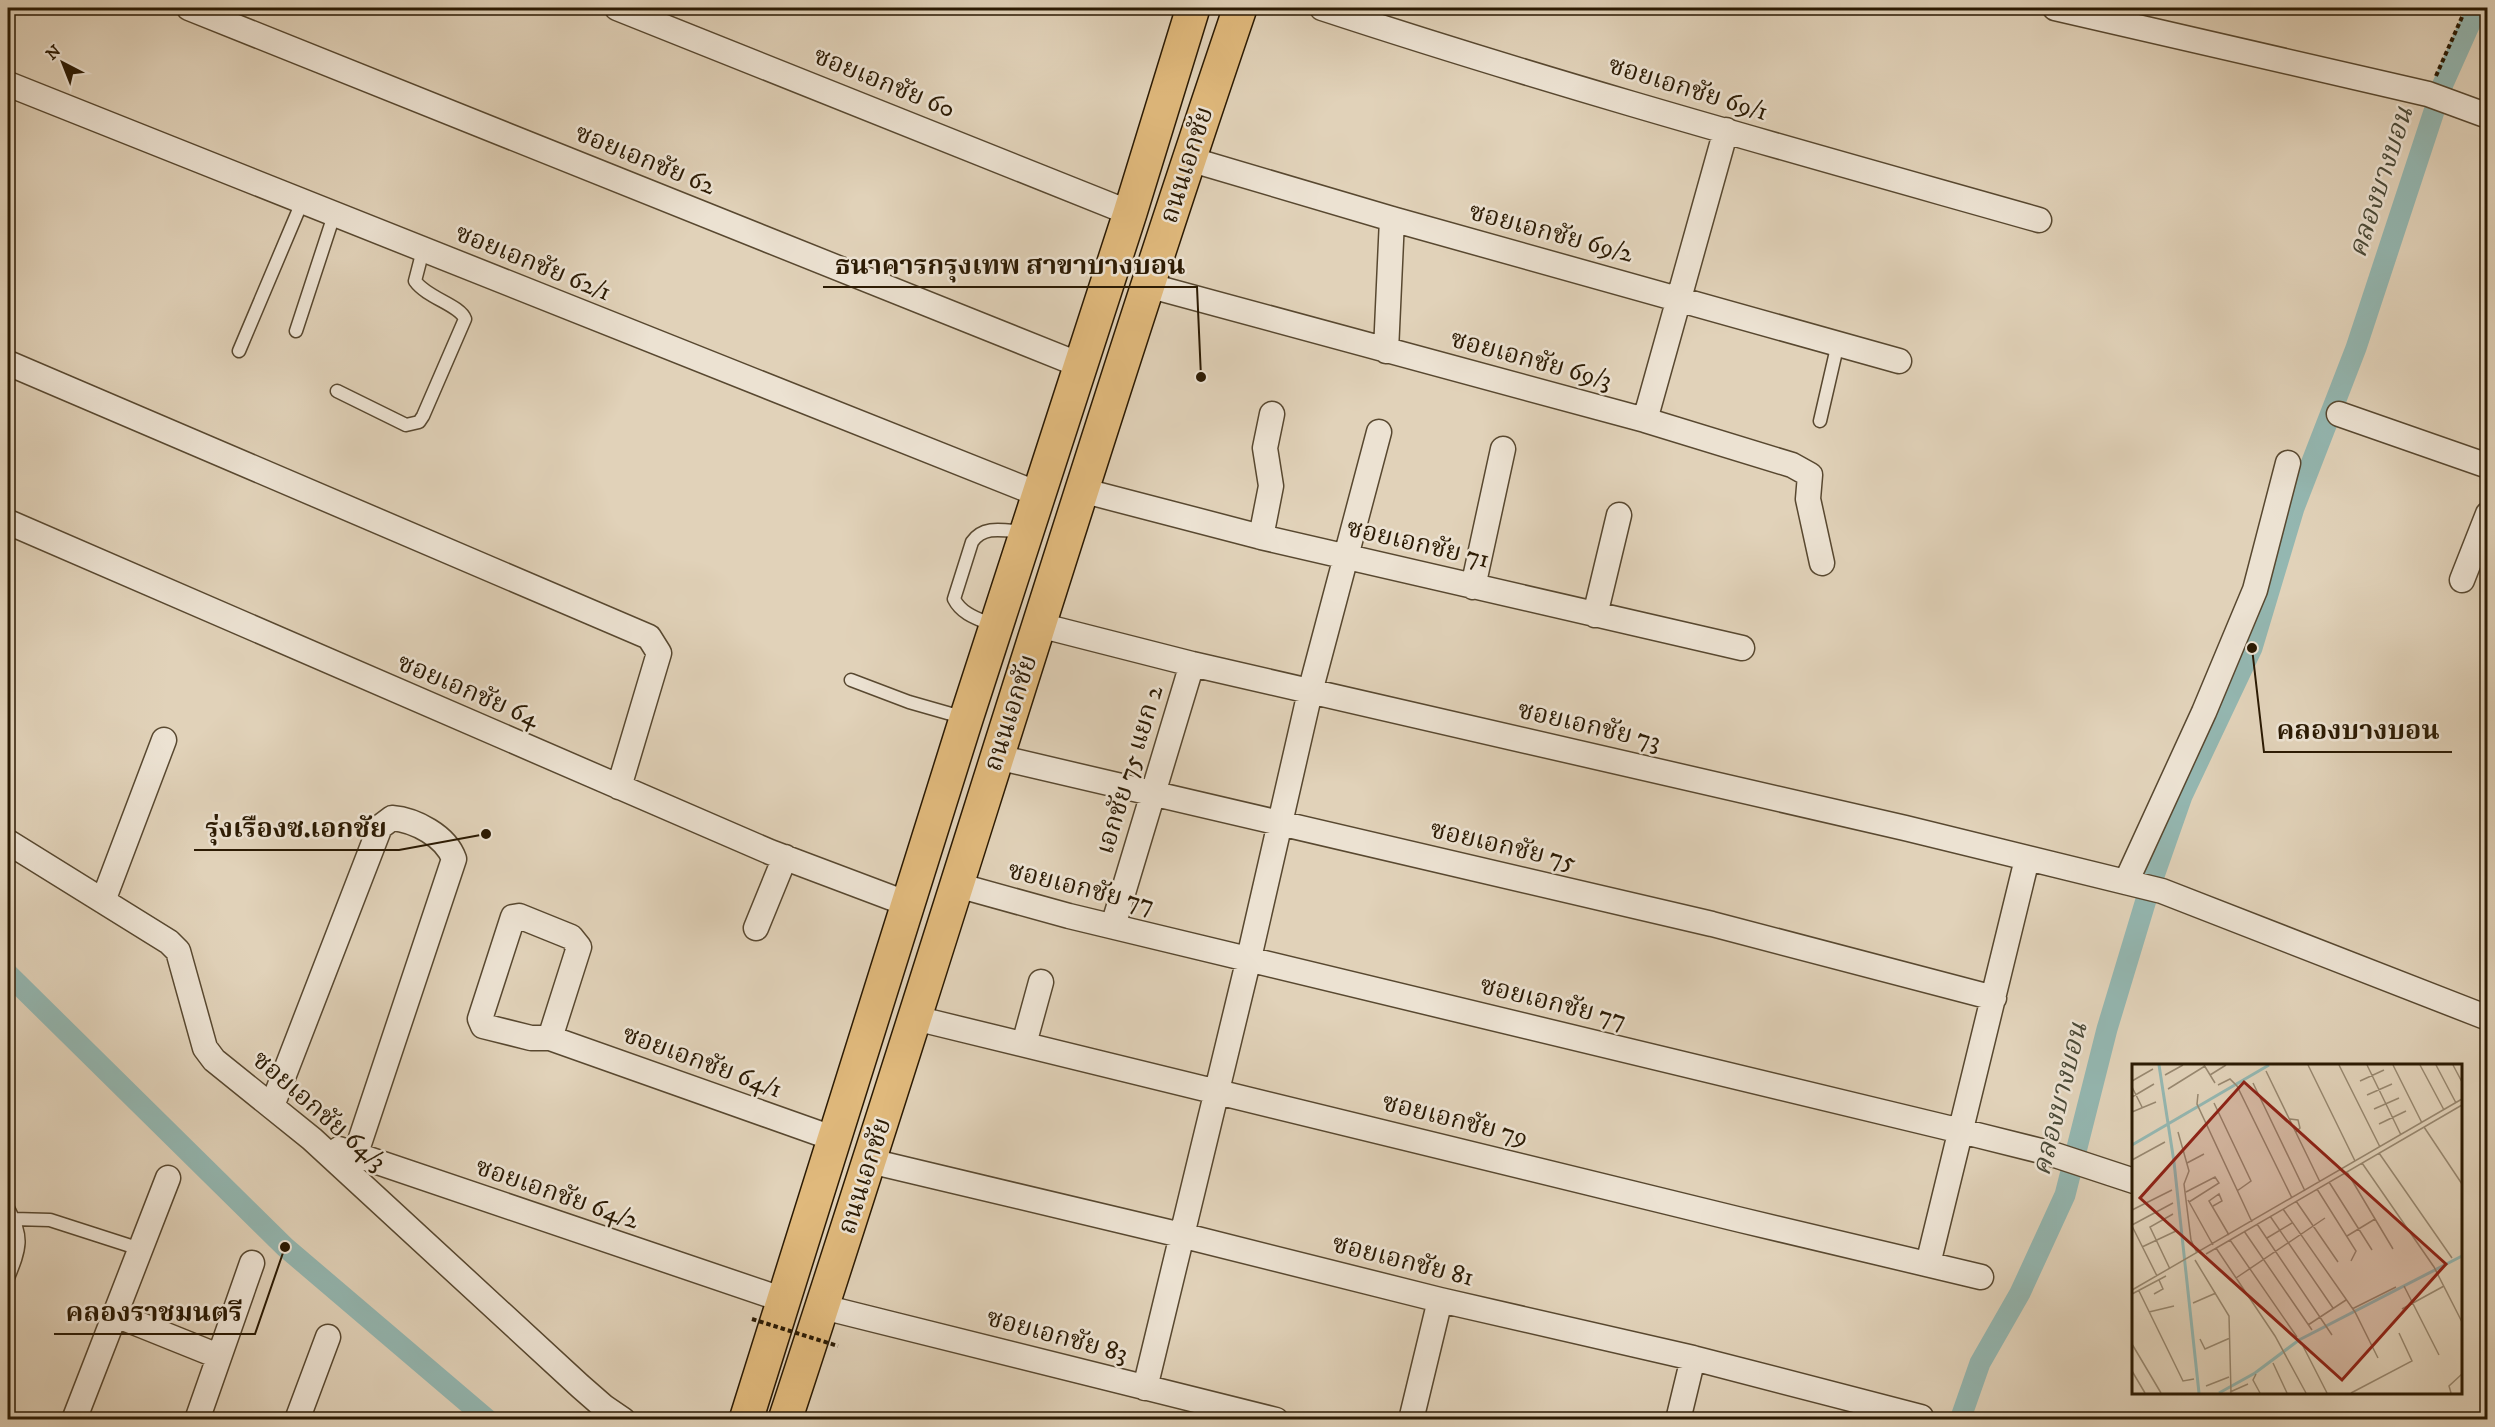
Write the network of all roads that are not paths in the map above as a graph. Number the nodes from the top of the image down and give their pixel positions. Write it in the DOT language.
graph roads {
  1 [pos="189,8"];
  2 [pos="617,8"];
  3 [pos="1193,8"];
  4 [pos="1240,8"];
  5 [pos="1322,8"];
  6 [pos="2055,8"];
  7 [pos="663,16"];
  8 [pos="8,84"];
  9 [pos="2487,116"];
  10 [pos="1726,130"];
  11 [pos="1189,159"];
  12 [pos="302,202"];
  13 [pos="1130,213"];
  14 [pos="334,215"];
  15 [pos="1392,219"];
  16 [pos="2039,220"];
  17 [pos="423,250"];
  18 [pos="1147,285"];
  19 [pos="1678,297"];
  20 [pos="296,331"];
  21 [pos="1838,344"];
  22 [pos="239,351"];
  23 [pos="1386,351"];
  24 [pos="1899,361"];
  25 [pos="8,363"];
  26 [pos="1080,365"];
  27 [pos="337,391"];
  28 [pos="1272,414"];
  29 [pos="2339,414"];
  30 [pos="1645,420"];
  31 [pos="1820,422"];
  32 [pos="1379,432"];
  33 [pos="1503,449"];
  34 [pos="2288,463"];
  35 [pos="2487,466"];
  36 [pos="1082,490"];
  37 [pos="1038,494"];
  38 [pos="1619,514"];
  39 [pos="2487,514"];
  40 [pos="8,522"];
  41 [pos="1026,532"];
  42 [pos="1261,537"];
  43 [pos="1347,557"];
  44 [pos="1822,563"];
  45 [pos="2462,580"];
  46 [pos="1473,587"];
  47 [pos="1595,615"];
  48 [pos="1039,625"];
  49 [pos="996,627"];
  50 [pos="1742,648"];
  51 [pos="1192,664"];
  52 [pos="851,680"];
  53 [pos="1310,692"];
  54 [pos="966,719"];
  55 [pos="164,740"];
  56 [pos="997,757"];
  57 [pos="619,788"];
  58 [pos="1154,792"];
  59 [pos="935,819"];
  60 [pos="1278,824"];
  61 [pos="974,831"];
  62 [pos="8,842"];
  63 [pos="785,857"];
  64 [pos="2027,859"];
  65 [pos="2126,882"];
  66 [pos="957,885"];
  67 [pos="103,901"];
  68 [pos="908,904"];
  69 [pos="1113,926"];
  70 [pos="756,928"];
  71 [pos="1249,958"];
  72 [pos="1041,982"];
  73 [pos="1994,998"];
  74 [pos="915,1018"];
  75 [pos="2487,1018"];
  76 [pos="550,1038"];
  77 [pos="1024,1044"];
  78 [pos="1215,1092"];
  79 [pos="272,1106"];
  80 [pos="1961,1131"];
  81 [pos="312,1138"];
  82 [pos="835,1139"];
  83 [pos="355,1156"];
  84 [pos="870,1161"];
  85 [pos="168,1178"];
  86 [pos="2132,1181"];
  87 [pos="10,1214"];
  88 [pos="1181,1235"];
  89 [pos="140,1249"];
  90 [pos="252,1263"];
  91 [pos="1928,1264"];
  92 [pos="1981,1277"];
  93 [pos="8,1278"];
  94 [pos="784,1300"];
  95 [pos="1440,1300"];
  96 [pos="823,1307"];
  97 [pos="116,1315"];
  98 [pos="328,1337"];
  99 [pos="218,1356"];
  100 [pos="1693,1358"];
  101 [pos="1145,1389"];
  102 [pos="1921,1417"];
  103 [pos="74,1419"];
  104 [pos="197,1419"];
  105 [pos="297,1419"];
  106 [pos="623,1419"];
  107 [pos="746,1419"];
  108 [pos="785,1419"];
  109 [pos="1276,1419"];
  110 [pos="1411,1419"];
  111 [pos="1678,1419"];
  1 -- 26 [label="street, ซอยเอกชัย 62"];
  2 -- 7 [label="street, ซอยเอกชัย 60"];
  3 -- 13 [label="main road, ถนนเอกชัย"];
  4 -- 11 [label="main road, ถนนเอกชัย"];
  5 -- 10 [label="street, ซอยเอกชัย 69/1"];
  6 -- 9 [label="street"];
  7 -- 13 [label="street, ซอยเอกชัย 60"];
  8 -- 12 [label="street, ซอยเอกชัย 62/1"];
  10 -- 16 [label="street, ซอยเอกชัย 69/1"];
  10 -- 19 [label="street"];
  11 -- 15 [label="street, ซอยเอกชัย 69/2"];
  11 -- 18 [label="main road, ถนนเอกชัย"];
  12 -- 14 [label="street, ซอยเอกชัย 62/1"];
  12 -- 22 [label="lane"];
  13 -- 26 [label="main road, ถนนเอกชัย"];
  14 -- 17 [label="street, ซอยเอกชัย 62/1"];
  14 -- 20 [label="lane"];
  15 -- 19 [label="street, ซอยเอกชัย 69/2"];
  15 -- 23 [label="street"];
  17 -- 27 [label="lane"];
  17 -- 37 [label="street, ซอยเอกชัย 62/1"];
  18 -- 23 [label="street, ซอยเอกชัย 69/3"];
  18 -- 36 [label="main road, ถนนเอกชัย"];
  19 -- 21 [label="street, ซอยเอกชัย 69/2"];
  19 -- 30 [label="street"];
  21 -- 24 [label="street, ซอยเอกชัย 69/2"];
  21 -- 31 [label="lane"];
  23 -- 30 [label="street, ซอยเอกชัย 69/3"];
  25 -- 57 [label="street"];
  26 -- 37 [label="main road, ถนนเอกชัย"];
  28 -- 42 [label="street"];
  29 -- 35 [label="street"];
  30 -- 44 [label="street, ซอยเอกชัย 69/3"];
  32 -- 43 [label="street"];
  33 -- 46 [label="street"];
  34 -- 65 [label="street"];
  36 -- 42 [label="street, ซอยเอกชัย 71"];
  36 -- 48 [label="main road, ถนนเอกชัย"];
  37 -- 41 [label="main road, ถนนเอกชัย"];
  38 -- 47 [label="street"];
  39 -- 45 [label="street"];
  40 -- 57 [label="street, ซอยเอกชัย 64"];
  41 -- 49 [label="main road, ถนนเอกชัย"];
  41 -- 49 [label="lane"];
  42 -- 43 [label="street, ซอยเอกชัย 71"];
  43 -- 46 [label="street, ซอยเอกชัย 71"];
  43 -- 53 [label="street"];
  46 -- 47 [label="street, ซอยเอกชัย 71"];
  47 -- 50 [label="street, ซอยเอกชัย 71"];
  48 -- 51 [label="street, ซอยเอกชัย 73"];
  48 -- 56 [label="main road, ถนนเอกชัย"];
  49 -- 54 [label="main road, ถนนเอกชัย"];
  51 -- 53 [label="street, ซอยเอกชัย 73"];
  51 -- 58 [label="street, เอกชัย 75 แยก 2"];
  52 -- 54 [label="lane"];
  53 -- 60 [label="street"];
  53 -- 64 [label="street, ซอยเอกชัย 73"];
  54 -- 59 [label="main road, ถนนเอกชัย"];
  55 -- 67 [label="street"];
  56 -- 58 [label="street, ซอยเอกชัย 75"];
  56 -- 61 [label="main road, ถนนเอกชัย"];
  57 -- 63 [label="street, ซอยเอกชัย 64"];
  58 -- 60 [label="street, ซอยเอกชัย 75"];
  58 -- 69 [label="street, เอกชัย 75 แยก 2"];
  59 -- 61 [label="main road"];
  59 -- 68 [label="main road, ถนนเอกชัย"];
  60 -- 71 [label="street"];
  60 -- 73 [label="street, ซอยเอกชัย 75"];
  61 -- 66 [label="main road, ถนนเอกชัย"];
  62 -- 67 [label="street, ซอยเอกชัย 64/3"];
  63 -- 68 [label="street, ซอยเอกชัย 64"];
  63 -- 70 [label="street"];
  64 -- 65 [label="street, ซอยเอกชัย 73"];
  64 -- 73 [label="street"];
  65 -- 75 [label="street, ซอยเอกชัย 73"];
  66 -- 69 [label="street, ซอยเอกชัย 77"];
  66 -- 74 [label="main road, ถนนเอกชัย"];
  67 -- 79 [label="street, ซอยเอกชัย 64/3"];
  68 -- 82 [label="main road, ถนนเอกชัย"];
  69 -- 71 [label="street, ซอยเอกชัย 77"];
  71 -- 78 [label="street"];
  71 -- 80 [label="street, ซอยเอกชัย 77"];
  72 -- 77 [label="street"];
  73 -- 80 [label="street"];
  74 -- 77 [label="street, ซอยเอกชัย 79"];
  74 -- 84 [label="main road, ถนนเอกชัย"];
  76 -- 76 [label="street, ซอยเอกชัย 64/1"];
  76 -- 82 [label="street, ซอยเอกชัย 64/1"];
  77 -- 78 [label="street, ซอยเอกชัย 79"];
  78 -- 88 [label="street"];
  78 -- 91 [label="street, ซอยเอกชัย 79"];
  79 -- 81 [label="street, ซอยเอกชัย 64/3"];
  79 -- 83 [label="street"];
  80 -- 86 [label="street, ซอยเอกชัย 77"];
  80 -- 91 [label="street"];
  81 -- 83 [label="street, ซอยเอกชัย 64/2"];
  81 -- 106 [label="street, ซอยเอกชัย 64/3"];
  82 -- 94 [label="main road, ถนนเอกชัย"];
  83 -- 94 [label="street, ซอยเอกชัย 64/2"];
  84 -- 88 [label="street, ซอยเอกชัย 81"];
  84 -- 96 [label="main road, ถนนเอกชัย"];
  85 -- 89 [label="street"];
  87 -- 89 [label="lane"];
  87 -- 93 [label="lane"];
  88 -- 95 [label="street, ซอยเอกชัย 81"];
  88 -- 101 [label="street"];
  89 -- 97 [label="street"];
  90 -- 99 [label="street"];
  91 -- 92 [label="street, ซอยเอกชัย 79"];
  94 -- 107 [label="main road, ถนนเอกชัย"];
  95 -- 100 [label="street, ซอยเอกชัย 81"];
  95 -- 110 [label="street"];
  96 -- 101 [label="street, ซอยเอกชัย 83"];
  96 -- 108 [label="main road, ถนนเอกชัย"];
  97 -- 99 [label="street"];
  97 -- 103 [label="street"];
  98 -- 105 [label="street"];
  99 -- 104 [label="street"];
  100 -- 102 [label="street, ซอยเอกชัย 81"];
  100 -- 111 [label="street"];
  101 -- 109 [label="street, ซอยเอกชัย 83"];
}
